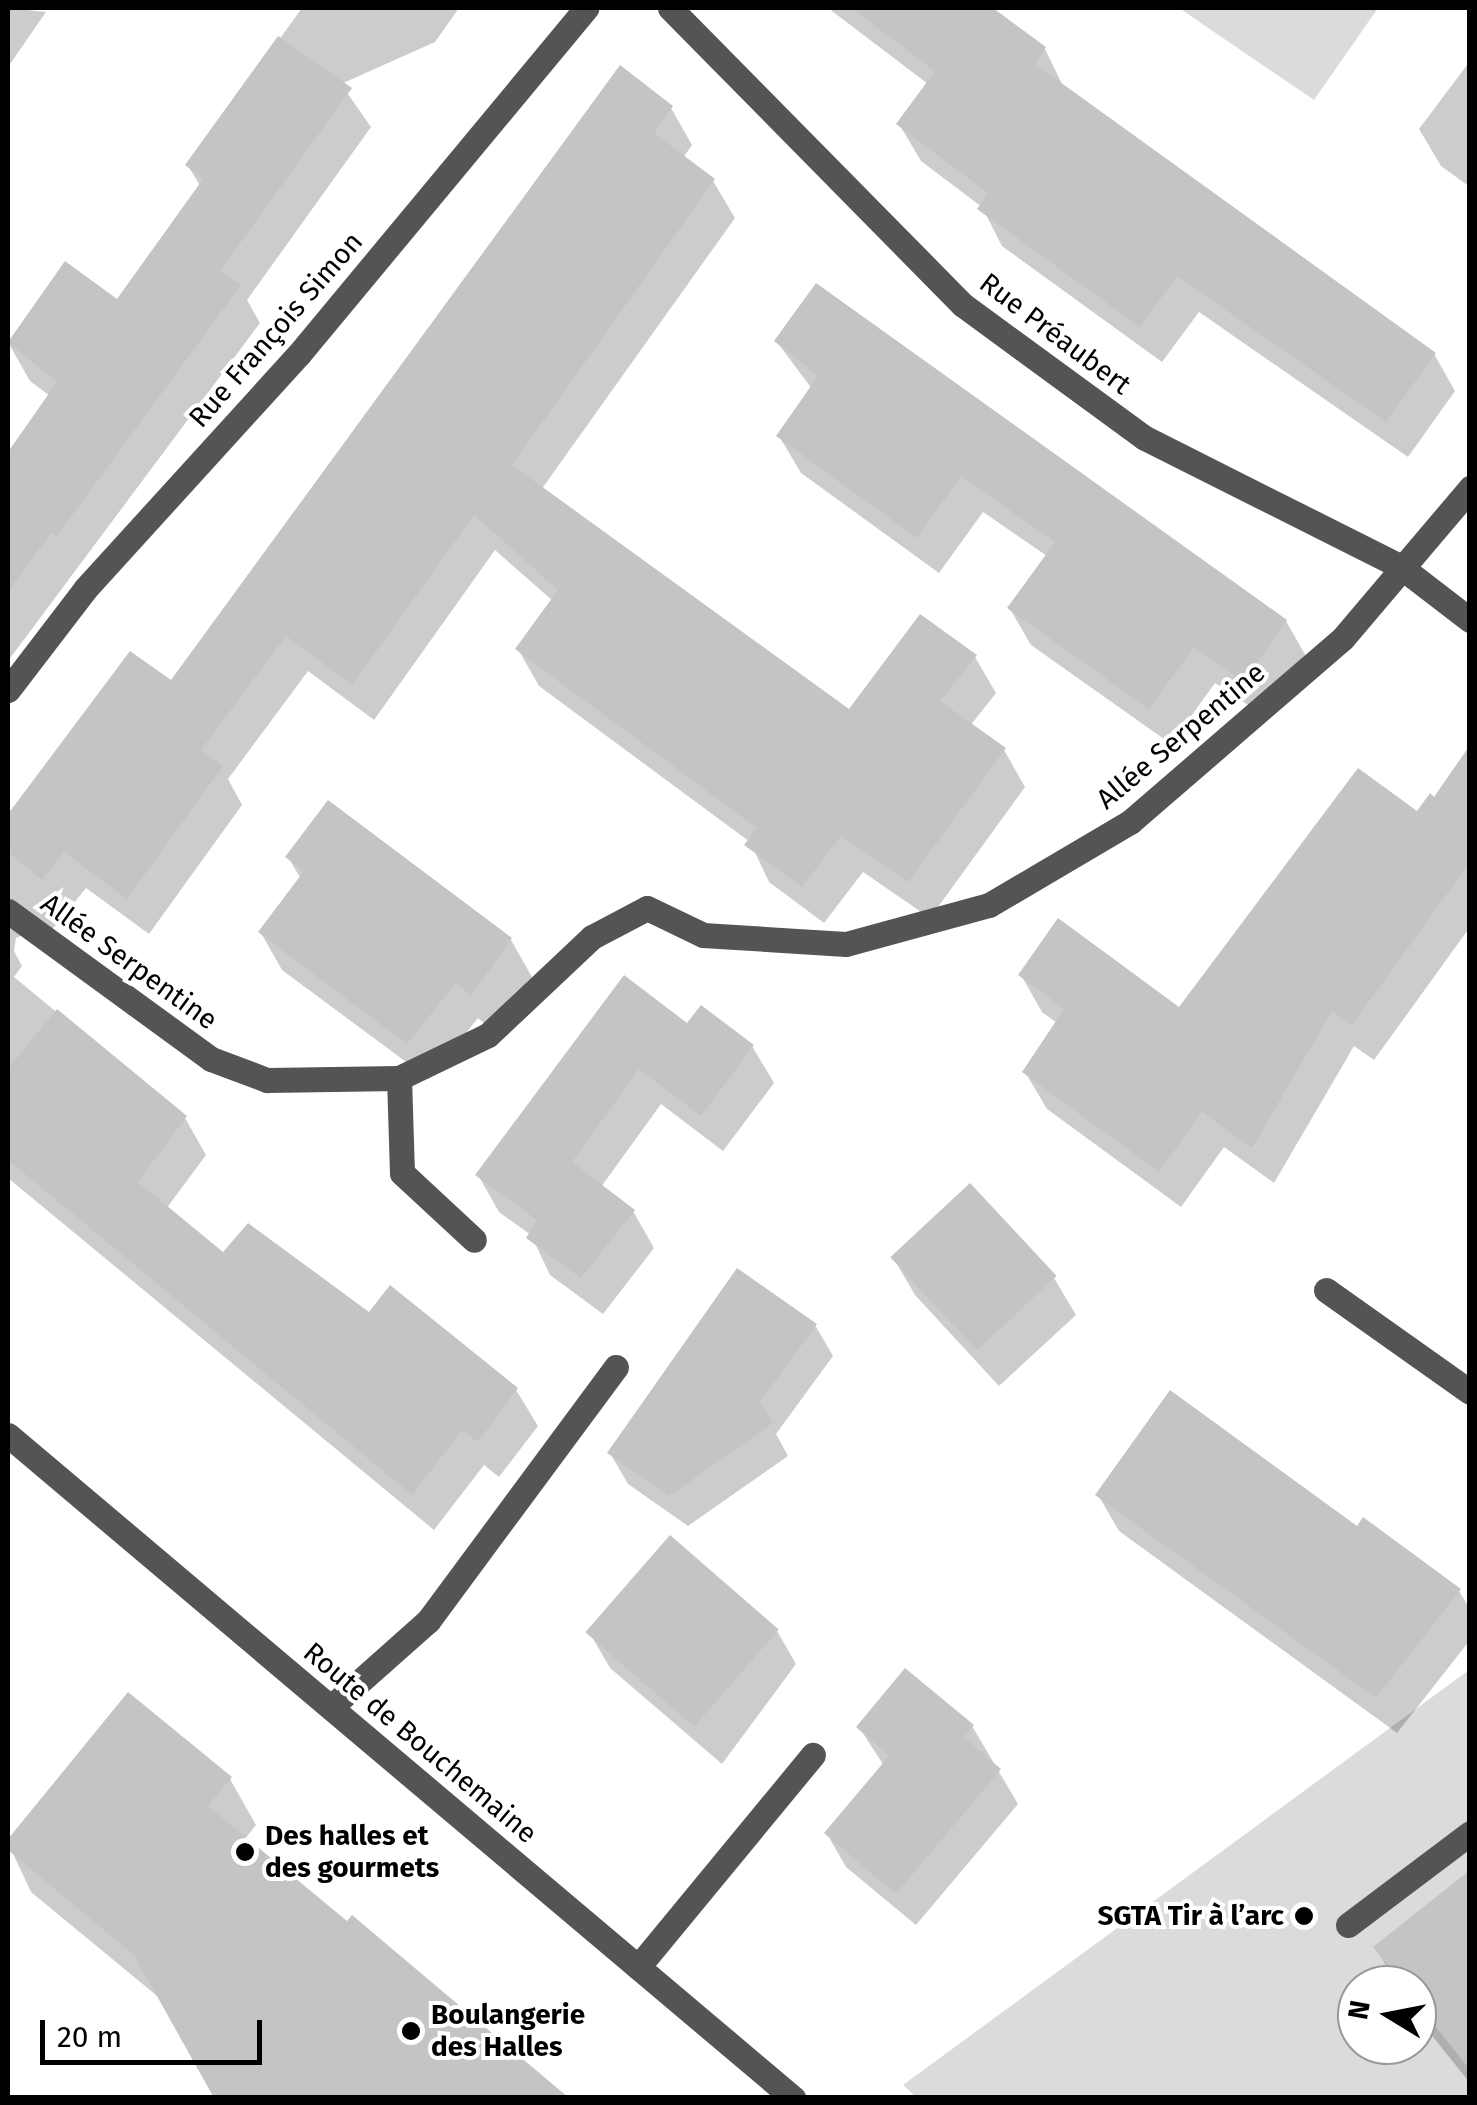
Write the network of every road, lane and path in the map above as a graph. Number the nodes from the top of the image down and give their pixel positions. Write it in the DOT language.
graph roads {
  1 [pos="586,8"];
  2 [pos="670,8"];
  3 [pos="1470,488"];
  4 [pos="1400,567"];
  5 [pos="1470,620"];
  6 [pos="8,690"];
  7 [pos="8,911"];
  8 [pos="399,1078"];
  9 [pos="474,1240"];
  10 [pos="1326,1290"];
  11 [pos="616,1367"];
  12 [pos="1470,1392"];
  13 [pos="8,1435"];
  14 [pos="330,1707"];
  15 [pos="813,1755"];
  16 [pos="1470,1833"];
  17 [pos="1348,1925"];
  18 [pos="638,1967"];
  19 [pos="793,2098"];
  1 -- 6 [label="street, Rue François Simon"];
  2 -- 4 [label="street, Rue Préaubert"];
  3 -- 4 [label="street"];
  4 -- 5 [label="street, Rue Préaubert"];
  4 -- 8 [label="street, Allée Serpentine"];
  7 -- 8 [label="street, Allée Serpentine"];
  8 -- 9 [label="street"];
  10 -- 12 [label="street"];
  11 -- 14 [label="street"];
  13 -- 14 [label="street, Route de Bouchemaine"];
  14 -- 18 [label="street, Route de Bouchemaine"];
  15 -- 18 [label="street"];
  16 -- 17 [label="street"];
  18 -- 19 [label="street, Route de Bouchemaine"];
}
